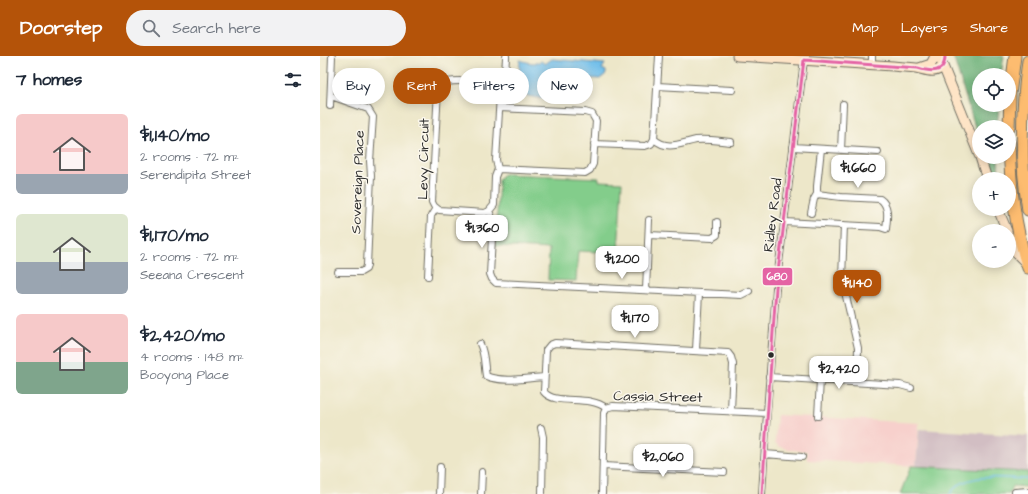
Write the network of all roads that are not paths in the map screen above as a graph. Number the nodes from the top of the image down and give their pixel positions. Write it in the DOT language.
graph roads {
  1 [pos="332,56"];
  2 [pos="506,56"];
  3 [pos="659,56"];
  4 [pos="737,56"];
  5 [pos="934,56"];
  6 [pos="939,56"];
  7 [pos="945,56"];
  8 [pos="1015,56"];
  9 [pos="804,60"];
  10 [pos="872,60"];
  11 [pos="1028,61"];
  12 [pos="943,66"];
  13 [pos="505,68"];
  14 [pos="918,68"];
  15 [pos="934,71"];
  16 [pos="948,78"];
  17 [pos="657,86"];
  18 [pos="732,90"];
  19 [pos="331,96"];
  20 [pos="437,104"];
  21 [pos="501,104"];
  22 [pos="843,104"];
  23 [pos="330,106"];
  24 [pos="500,108"];
  25 [pos="1009,120"];
  26 [pos="972,138"];
  27 [pos="654,139"];
  28 [pos="731,142"];
  29 [pos="594,144"];
  30 [pos="793,147"];
  31 [pos="821,149"];
  32 [pos="841,150"];
  33 [pos="878,152"];
  34 [pos="1010,164"];
  35 [pos="498,169"];
  36 [pos="818,194"];
  37 [pos="436,208"];
  38 [pos="1028,210"];
  39 [pos="489,211"];
  40 [pos="811,213"];
  41 [pos="649,220"];
  42 [pos="717,222"];
  43 [pos="784,222"];
  44 [pos="844,225"];
  45 [pos="649,235"];
  46 [pos="1016,252"];
  47 [pos="1027,266"];
  48 [pos="338,272"];
  49 [pos="428,276"];
  50 [pos="646,290"];
  51 [pos="749,291"];
  52 [pos="699,293"];
  53 [pos="480,344"];
  54 [pos="696,350"];
  55 [pos="544,376"];
  56 [pos="770,377"];
  57 [pos="820,380"];
  58 [pos="857,382"];
  59 [pos="911,388"];
  60 [pos="606,408"];
  61 [pos="731,411"];
  62 [pos="766,413"];
  63 [pos="818,416"];
  64 [pos="541,428"];
  65 [pos="764,454"];
  66 [pos="802,457"];
  67 [pos="603,466"];
  68 [pos="440,467"];
  69 [pos="482,472"];
  70 [pos="724,472"];
  71 [pos="1028,491"];
  72 [pos="438,494"];
  73 [pos="481,494"];
  74 [pos="542,494"];
  75 [pos="602,494"];
  76 [pos="762,494"];
  77 [pos="1015,494"];
  1 -- 19 [label="street"];
  2 -- 13 [label="street"];
  3 -- 17 [label="street"];
  4 -- 9 [label="street"];
  5 -- 14 [label="street"];
  6 -- 12 [label="street"];
  7 -- 12 [label="street"];
  8 -- 25 [label="highway"];
  9 -- 10 [label="street"];
  9 -- 30 [label="street, Ridley Road"];
  10 -- 14 [label="street"];
  11 -- 38 [label="highway"];
  12 -- 15 [label="street"];
  12 -- 16 [label="street"];
  14 -- 15 [label="street"];
  15 -- 16 [label="street"];
  16 -- 26 [label="street"];
  17 -- 18 [label="street"];
  17 -- 27 [label="street"];
  19 -- 23 [label="street"];
  19 -- 48 [label="street, Sovereign Place"];
  20 -- 37 [label="street, Levy Circuit"];
  21 -- 24 [label="street"];
  22 -- 32 [label="street"];
  24 -- 29 [label="street"];
  24 -- 35 [label="street"];
  27 -- 28 [label="street"];
  27 -- 29 [label="street"];
  29 -- 35 [label="street"];
  30 -- 31 [label="street"];
  30 -- 43 [label="street, Ridley Road"];
  31 -- 32 [label="street"];
  31 -- 36 [label="street"];
  32 -- 33 [label="street"];
  34 -- 47 [label="highway"];
  35 -- 39 [label="street"];
  36 -- 40 [label="street"];
  36 -- 44 [label="street"];
  37 -- 39 [label="street, Levy Circuit"];
  37 -- 49 [label="street"];
  39 -- 50 [label="street"];
  41 -- 45 [label="street"];
  42 -- 45 [label="street"];
  43 -- 44 [label="street"];
  43 -- 56 [label="street, Ridley Road"];
  44 -- 58 [label="street"];
  45 -- 50 [label="street"];
  46 -- 47 [label="street"];
  50 -- 52 [label="street"];
  51 -- 52 [label="street"];
  52 -- 54 [label="street"];
  53 -- 55 [label="street"];
  54 -- 55 [label="street"];
  54 -- 61 [label="street"];
  55 -- 60 [label="street, Cassia Street"];
  56 -- 57 [label="street"];
  56 -- 62 [label="street, Ridley Road"];
  57 -- 58 [label="street"];
  57 -- 63 [label="street"];
  58 -- 59 [label="street"];
  60 -- 61 [label="street, Cassia Street"];
  60 -- 67 [label="street"];
  61 -- 62 [label="street, Cassia Street"];
  62 -- 65 [label="street, Ridley Road"];
  64 -- 74 [label="street"];
  65 -- 66 [label="street"];
  65 -- 76 [label="street, Ridley Road"];
  67 -- 70 [label="street"];
  67 -- 75 [label="street"];
  68 -- 72 [label="street"];
  69 -- 73 [label="street"];
  71 -- 77 [label="street"];
}
